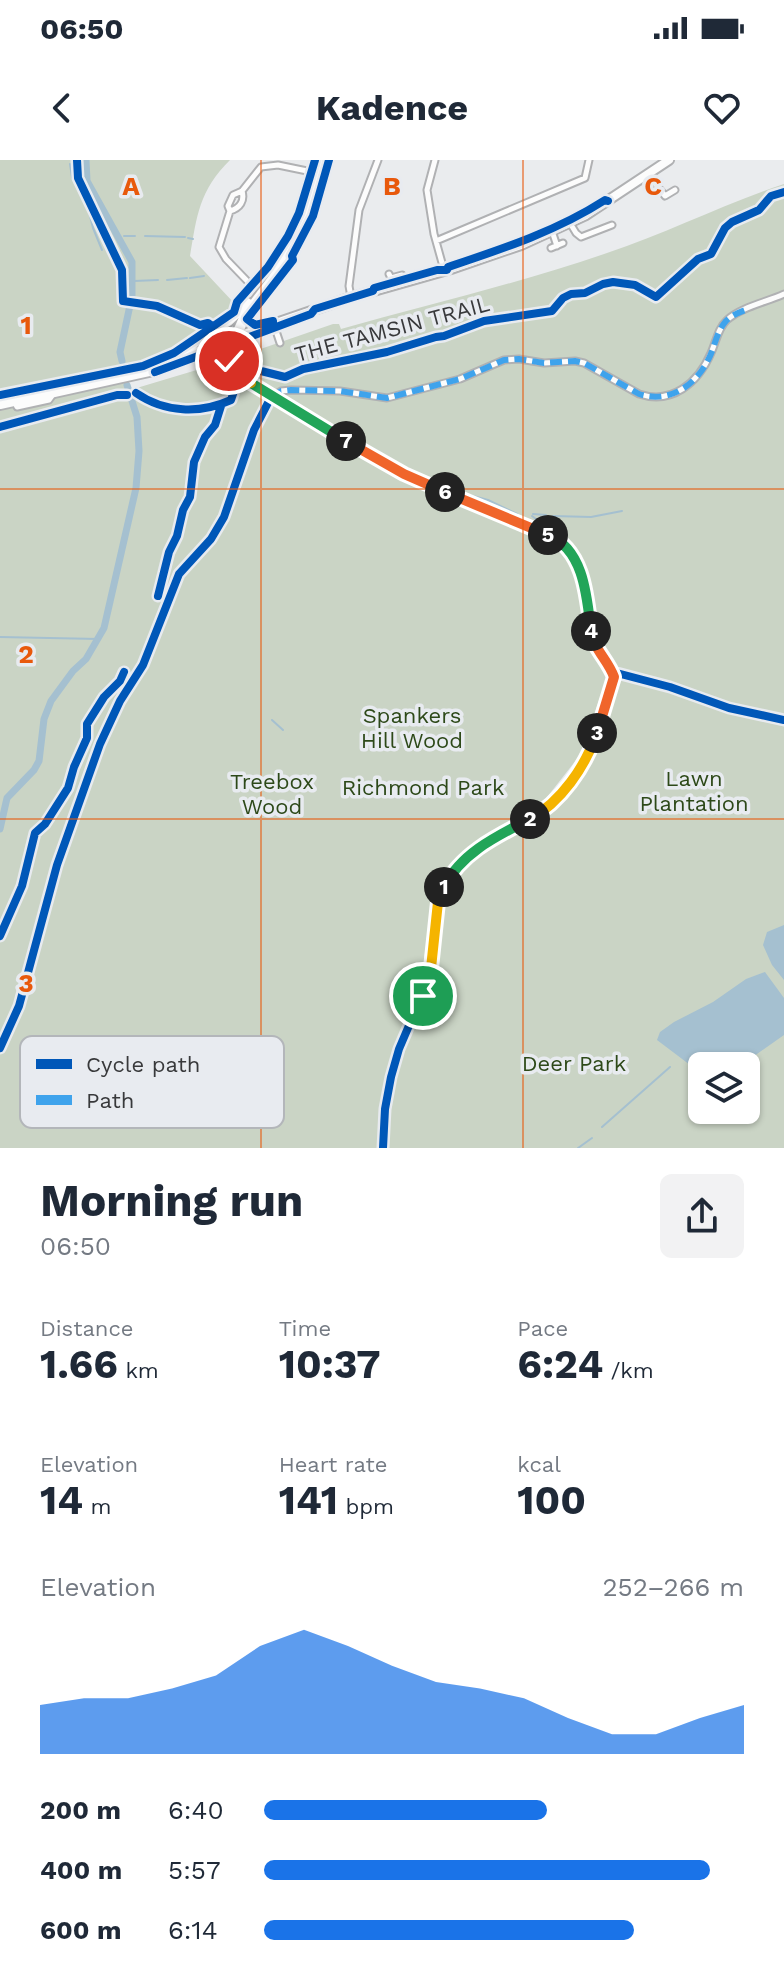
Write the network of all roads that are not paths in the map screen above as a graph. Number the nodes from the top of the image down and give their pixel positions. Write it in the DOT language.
graph roads {
  1 [pos="322,160"];
  2 [pos="378,160"];
  3 [pos="435,160"];
  4 [pos="589,160"];
  5 [pos="669,160"];
  6 [pos="312,172"];
  7 [pos="650,173"];
  8 [pos="675,190"];
  9 [pos="242,191"];
  10 [pos="230,211"];
  11 [pos="570,223"];
  12 [pos="612,225"];
  13 [pos="552,231"];
  14 [pos="436,241"];
  15 [pos="557,246"];
  16 [pos="444,270"];
  17 [pos="389,274"];
  18 [pos="404,276"];
  19 [pos="252,286"];
  20 [pos="784,294"];
  21 [pos="351,297"];
  22 [pos="241,311"];
  23 [pos="262,328"];
  24 [pos="275,329"];
  25 [pos="234,337"];
  26 [pos="222,342"];
  27 [pos="280,343"];
  28 [pos="153,368"];
  29 [pos="271,397"];
  30 [pos="0,402"];
  31 [pos="613,672"];
  32 [pos="784,720"];
  33 [pos="0,1048"];
  34 [pos="383,1148"];
  1 -- 6 [label="street"];
  1 -- 22 [label="highway"];
  1 -- 22 [label="highway"];
  2 -- 21 [label="street"];
  3 -- 14 [label="street"];
  4 -- 14 [label="street"];
  5 -- 7 [label="main road"];
  6 -- 9 [label="street"];
  6 -- 19 [label="street"];
  7 -- 8 [label="street"];
  7 -- 11 [label="main road"];
  9 -- 10 [label="street"];
  9 -- 10 [label="street"];
  10 -- 19 [label="street"];
  11 -- 12 [label="street"];
  11 -- 13 [label="main road"];
  13 -- 15 [label="street"];
  13 -- 16 [label="main road"];
  14 -- 16 [label="street"];
  16 -- 18 [label="main road"];
  17 -- 18 [label="street"];
  18 -- 21 [label="main road"];
  19 -- 22 [label="street"];
  20 -- 29 [label="street"];
  21 -- 24 [label="main road"];
  22 -- 23 [label="main road"];
  22 -- 25 [label="highway"];
  22 -- 28 [label="highway"];
  23 -- 24 [label="main road"];
  23 -- 25 [label="main road"];
  24 -- 27 [label="street"];
  25 -- 26 [label="highway"];
  26 -- 28 [label="highway"];
  26 -- 29 [label="street"];
  28 -- 30 [label="highway"];
  28 -- 30 [label="highway"];
  29 -- 31 [label="street"];
  29 -- 33 [label="street"];
  31 -- 32 [label="street"];
  31 -- 34 [label="street"];
}
